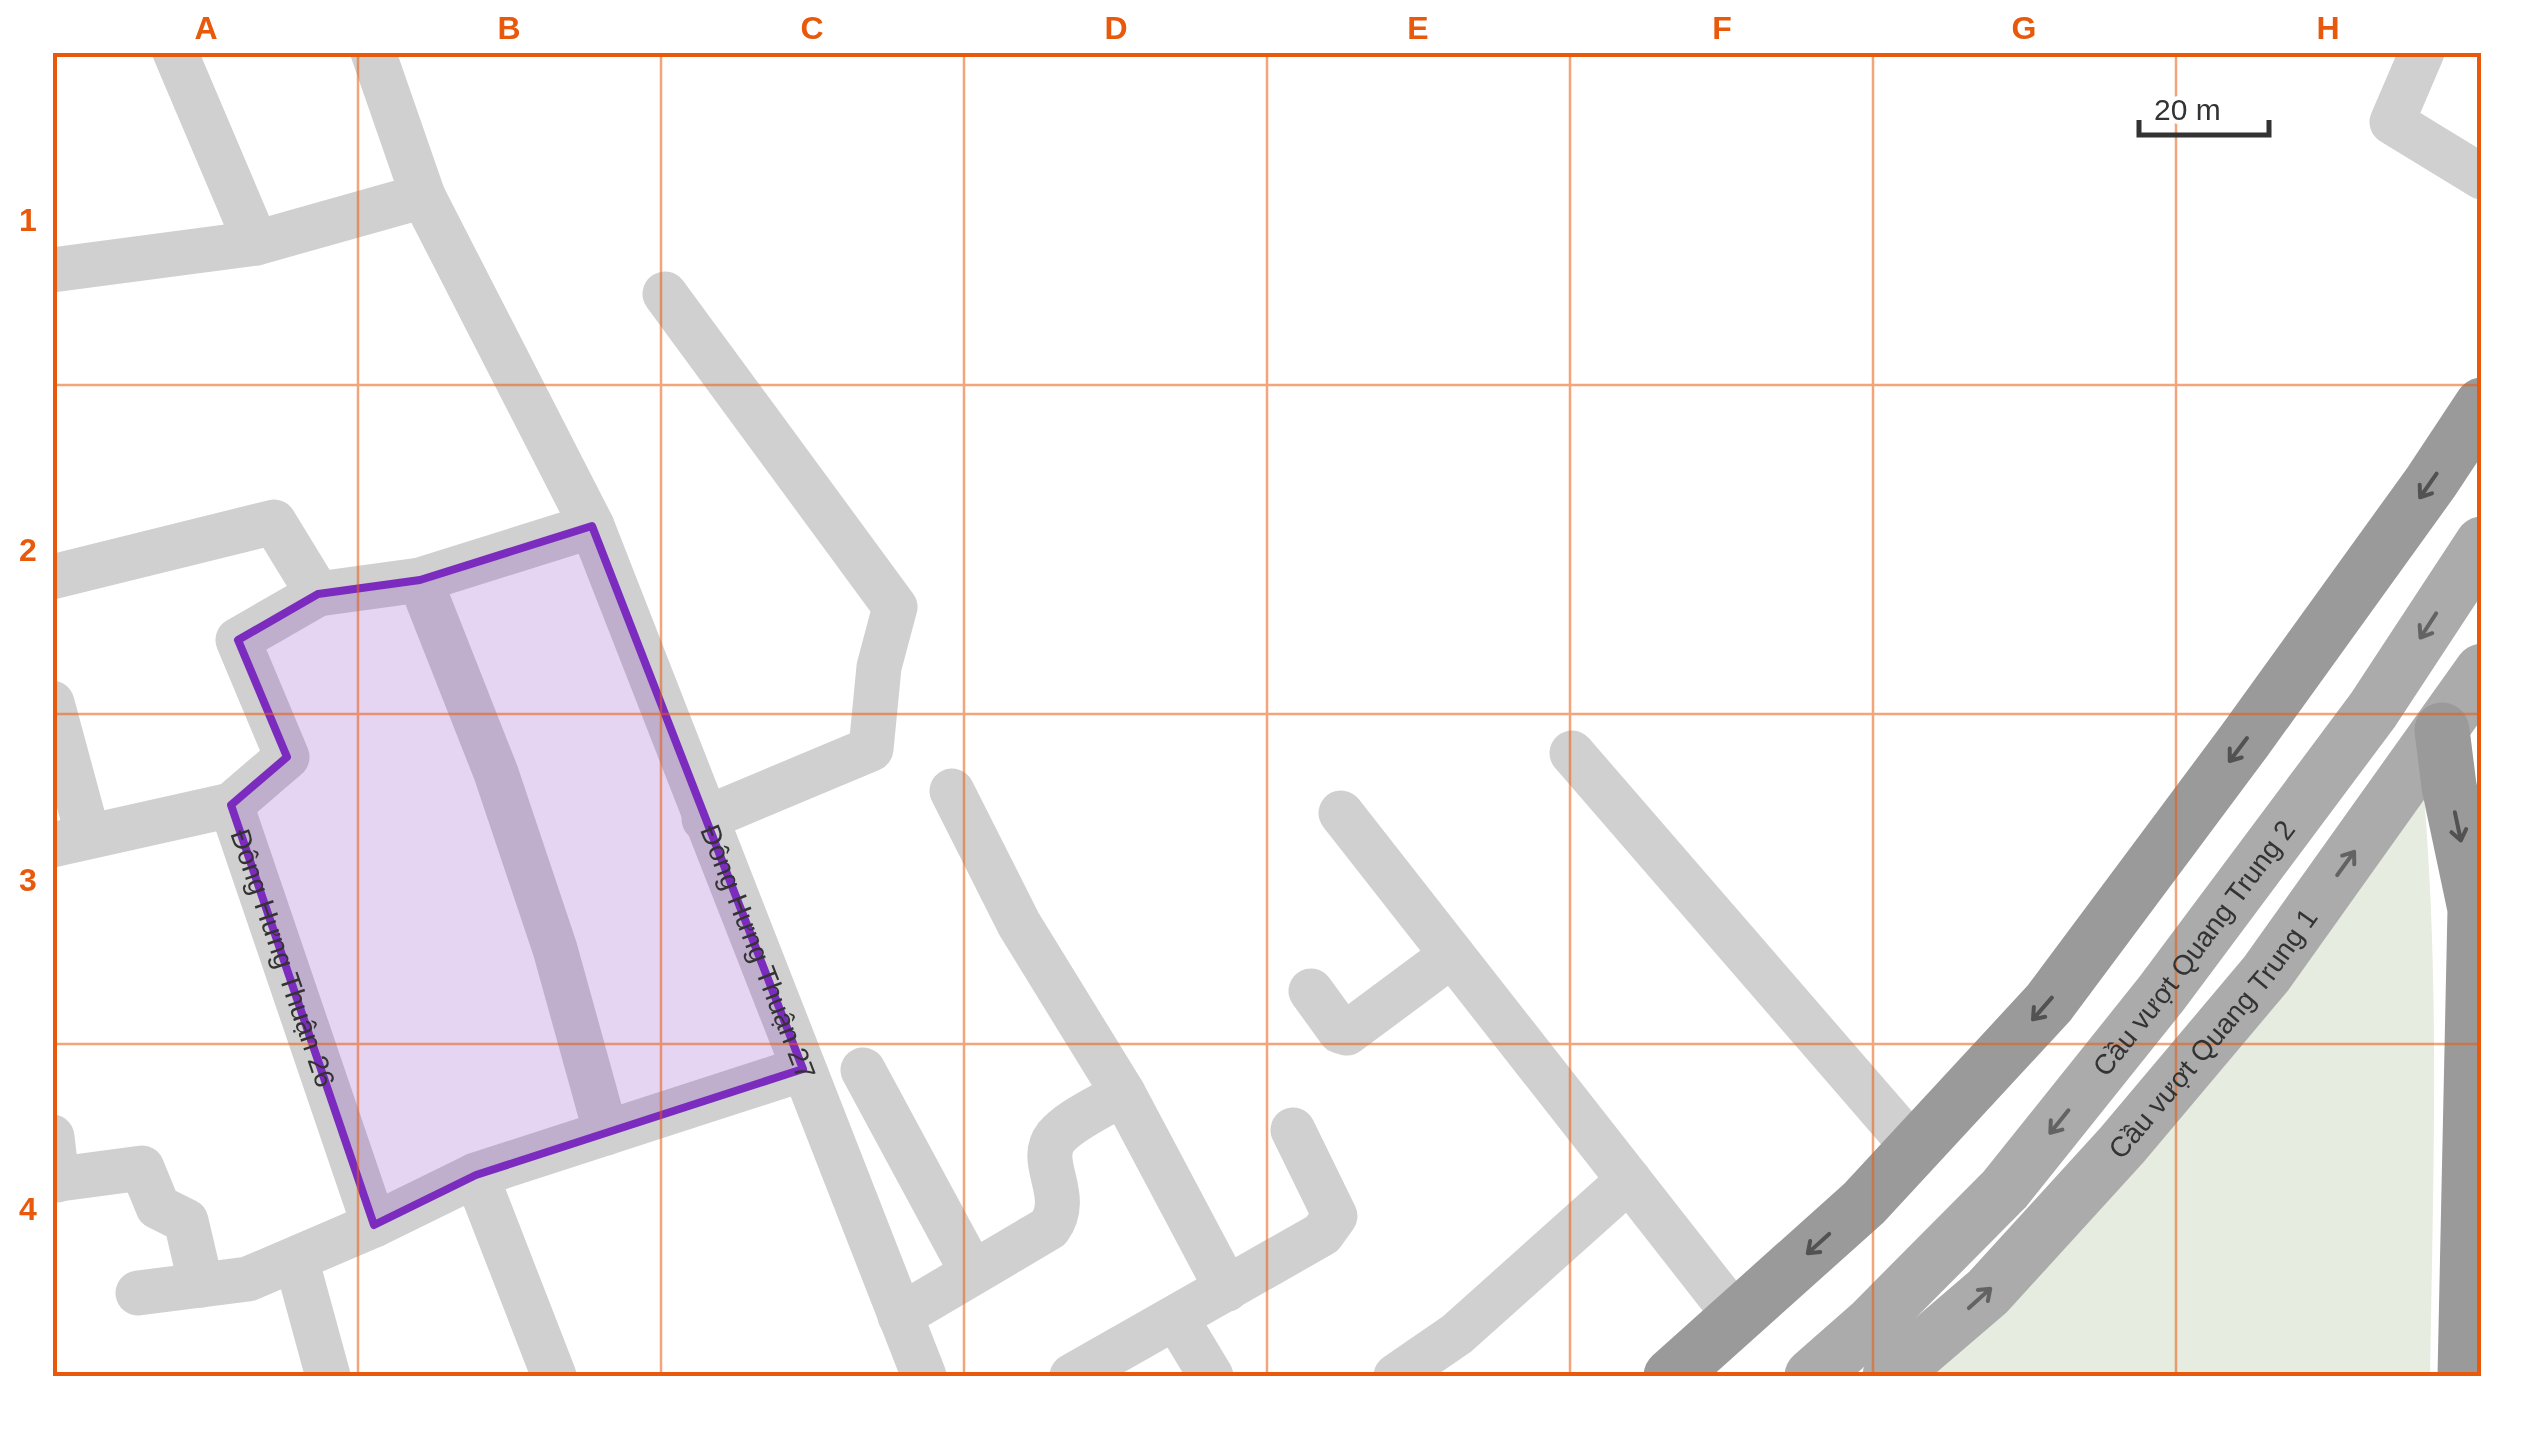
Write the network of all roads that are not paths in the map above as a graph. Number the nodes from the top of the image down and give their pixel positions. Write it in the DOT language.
graph roads {
  1 [pos="175,52"];
  2 [pos="373,52"];
  3 [pos="2422,52"];
  4 [pos="2482,177"];
  5 [pos="423,196"];
  6 [pos="256,243"];
  7 [pos="52,270"];
  8 [pos="666,294"];
  9 [pos="2482,405"];
  10 [pos="592,526"];
  11 [pos="2482,544"];
  12 [pos="52,577"];
  13 [pos="420,580"];
  14 [pos="318,594"];
  15 [pos="2482,671"];
  16 [pos="52,703"];
  17 [pos="2442,730"];
  18 [pos="1572,754"];
  19 [pos="952,791"];
  20 [pos="231,805"];
  21 [pos="1340,813"];
  22 [pos="704,819"];
  23 [pos="70,840"];
  24 [pos="1452,955"];
  25 [pos="1311,991"];
  26 [pos="803,1069"];
  27 [pos="864,1070"];
  28 [pos="1123,1093"];
  29 [pos="1294,1130"];
  30 [pos="606,1133"];
  31 [pos="1914,1148"];
  32 [pos="54,1166"];
  33 [pos="476,1175"];
  34 [pos="1629,1180"];
  35 [pos="374,1225"];
  36 [pos="296,1259"];
  37 [pos="972,1272"];
  38 [pos="201,1285"];
  39 [pos="1227,1289"];
  40 [pos="138,1293"];
  41 [pos="900,1316"];
  42 [pos="1176,1318"];
  43 [pos="1736,1318"];
  44 [pos="1889,1354"];
  45 [pos="328,1376"];
  46 [pos="554,1376"];
  47 [pos="924,1376"];
  48 [pos="1072,1376"];
  49 [pos="1212,1376"];
  50 [pos="1396,1376"];
  51 [pos="1671,1376"];
  52 [pos="1812,1376"];
  53 [pos="2465,1376"];
  1 -- 6 [label="street"];
  2 -- 5 [label="street, Đông Hưng Thuận 27"];
  3 -- 4 [label="street"];
  5 -- 6 [label="street"];
  5 -- 10 [label="street, Đông Hưng Thuận 27"];
  6 -- 7 [label="street"];
  8 -- 22 [label="street"];
  9 -- 31 [label="highway, one-way"];
  10 -- 13 [label="street"];
  10 -- 22 [label="street, Đông Hưng Thuận 27"];
  11 -- 44 [label="main road, Cầu vượt Quang Trung 2, one-way"];
  12 -- 14 [label="street"];
  13 -- 14 [label="street"];
  13 -- 30 [label="street"];
  14 -- 20 [label="street"];
  15 -- 17 [label="main road, Cầu vượt Quang Trung 1"];
  16 -- 23 [label="street"];
  44 -- 17 [label="main road, Cầu vượt Quang Trung 1, one-way"];
  17 -- 53 [label="highway, one-way"];
  18 -- 31 [label="street"];
  19 -- 28 [label="street"];
  20 -- 23 [label="street, Đông Hưng Thuận 26"];
  20 -- 35 [label="street, Đông Hưng Thuận 26"];
  21 -- 24 [label="street"];
  22 -- 26 [label="street, Đông Hưng Thuận 27"];
  24 -- 25 [label="street"];
  24 -- 34 [label="street"];
  26 -- 30 [label="street"];
  26 -- 41 [label="street, Đông Hưng Thuận 27"];
  27 -- 37 [label="street"];
  28 -- 37 [label="street"];
  28 -- 39 [label="street"];
  29 -- 39 [label="street"];
  30 -- 33 [label="street"];
  31 -- 43 [label="highway, one-way"];
  32 -- 38 [label="street"];
  33 -- 35 [label="street"];
  33 -- 46 [label="street"];
  34 -- 43 [label="street"];
  34 -- 50 [label="street"];
  35 -- 36 [label="street"];
  36 -- 38 [label="street"];
  36 -- 45 [label="street"];
  37 -- 41 [label="street"];
  38 -- 40 [label="street"];
  39 -- 42 [label="street"];
  41 -- 47 [label="street, Đông Hưng Thuận 27"];
  42 -- 48 [label="street"];
  42 -- 49 [label="street"];
  43 -- 51 [label="highway"];
  44 -- 52 [label="main road"];
}
